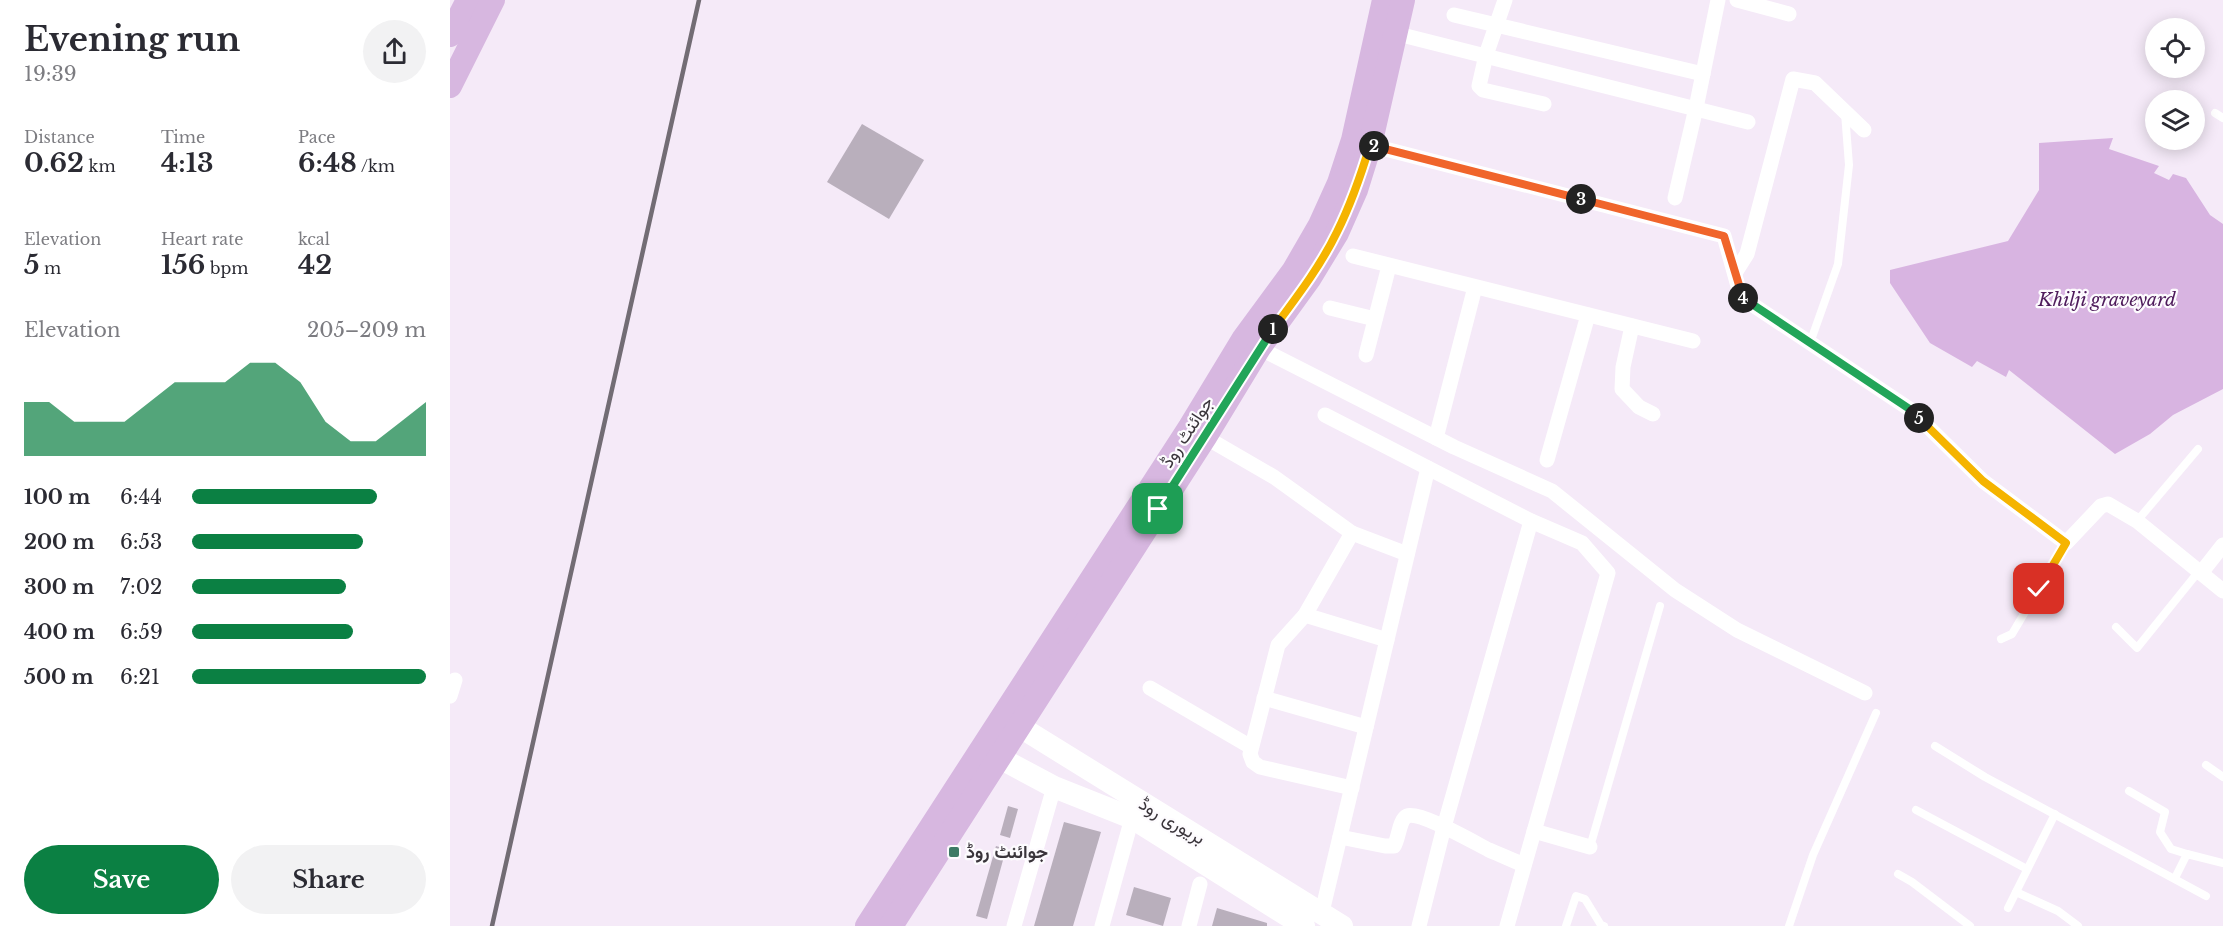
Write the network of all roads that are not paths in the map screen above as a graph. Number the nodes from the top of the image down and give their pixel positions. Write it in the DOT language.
graph roads {
  1 [pos="468,0"];
  2 [pos="493,0"];
  3 [pos="1384,0"];
  4 [pos="1402,0"];
  5 [pos="1505,0"];
  6 [pos="1718,0"];
  7 [pos="1737,0"];
  8 [pos="1789,14"];
  9 [pos="1454,15"];
  10 [pos="1496,25"];
  11 [pos="1394,33"];
  12 [pos="450,35"];
  13 [pos="1486,55"];
  14 [pos="1703,74"];
  15 [pos="450,86"];
  16 [pos="1545,104"];
  17 [pos="1696,108"];
  18 [pos="1845,111"];
  19 [pos="1748,122"];
  20 [pos="1863,130"];
  21 [pos="1362,143"];
  22 [pos="1675,198"];
  23 [pos="1353,256"];
  24 [pos="1389,266"];
  25 [pos="1735,273"];
  26 [pos="1474,287"];
  27 [pos="1330,308"];
  28 [pos="1588,315"];
  29 [pos="1375,319"];
  30 [pos="1632,326"];
  31 [pos="1693,341"];
  32 [pos="1810,343"];
  33 [pos="1259,348"];
  34 [pos="1366,355"];
  35 [pos="1653,414"];
  36 [pos="1325,415"];
  37 [pos="1205,437"];
  38 [pos="1436,438"];
  39 [pos="2198,448"];
  40 [pos="1547,460"];
  41 [pos="1428,468"];
  42 [pos="1531,521"];
  43 [pos="2137,521"];
  44 [pos="1352,533"];
  45 [pos="2066,543"];
  46 [pos="2223,545"];
  47 [pos="1407,554"];
  48 [pos="2200,572"];
  49 [pos="2223,591"];
  50 [pos="1660,606"];
  51 [pos="1305,615"];
  52 [pos="2116,627"];
  53 [pos="2001,639"];
  54 [pos="1387,640"];
  55 [pos="455,680"];
  56 [pos="1150,688"];
  57 [pos="1865,693"];
  58 [pos="450,696"];
  59 [pos="1264,698"];
  60 [pos="1876,713"];
  61 [pos="1010,721"];
  62 [pos="1366,728"];
  63 [pos="1935,746"];
  64 [pos="1251,747"];
  65 [pos="990,754"];
  66 [pos="2206,765"];
  67 [pos="2223,777"];
  68 [pos="1054,787"];
  69 [pos="1352,788"];
  70 [pos="2129,791"];
  71 [pos="1916,810"];
  72 [pos="2055,814"];
  73 [pos="1132,818"];
  74 [pos="1444,827"];
  75 [pos="1534,831"];
  76 [pos="1340,837"];
  77 [pos="1590,847"];
  78 [pos="2187,854"];
  79 [pos="2223,863"];
  80 [pos="1524,865"];
  81 [pos="2027,869"];
  82 [pos="1898,874"];
  83 [pos="2175,878"];
  84 [pos="1200,884"];
  85 [pos="2016,892"];
  86 [pos="2206,896"];
  87 [pos="2008,908"];
  88 [pos="1322,912"];
  89 [pos="867,926"];
  90 [pos="891,926"];
  91 [pos="1014,926"];
  92 [pos="1102,926"];
  93 [pos="1189,926"];
  94 [pos="1304,926"];
  95 [pos="1342,926"];
  96 [pos="1419,926"];
  97 [pos="1507,926"];
  98 [pos="1566,926"];
  99 [pos="1604,926"];
  100 [pos="1789,926"];
  101 [pos="1970,926"];
  102 [pos="2078,926"];
  1 -- 12 [label="main road"];
  2 -- 15 [label="main road"];
  3 -- 21 [label="main road, جوائنٹ روڈ"];
  4 -- 11 [label="main road, جوائنٹ روڈ"];
  5 -- 10 [label="street"];
  6 -- 14 [label="street"];
  7 -- 8 [label="street"];
  9 -- 10 [label="street"];
  10 -- 13 [label="street"];
  10 -- 14 [label="street"];
  11 -- 13 [label="street"];
  11 -- 21 [label="main road, جوائنٹ روڈ"];
  13 -- 16 [label="street"];
  13 -- 17 [label="street"];
  14 -- 17 [label="street"];
  17 -- 19 [label="street"];
  17 -- 22 [label="street"];
  18 -- 20 [label="street"];
  18 -- 25 [label="street"];
  18 -- 32 [label="lane"];
  21 -- 25 [label="street"];
  21 -- 33 [label="main road, جوائنٹ روڈ"];
  21 -- 61 [label="main road, جوائنٹ روڈ"];
  23 -- 24 [label="street"];
  24 -- 26 [label="street"];
  24 -- 29 [label="street"];
  25 -- 32 [label="street"];
  26 -- 28 [label="street"];
  26 -- 38 [label="street"];
  27 -- 29 [label="street"];
  28 -- 30 [label="street"];
  28 -- 40 [label="street"];
  29 -- 34 [label="street"];
  30 -- 31 [label="street"];
  30 -- 35 [label="street"];
  32 -- 45 [label="street"];
  33 -- 37 [label="main road, جوائنٹ روڈ"];
  33 -- 38 [label="street"];
  36 -- 41 [label="street"];
  37 -- 44 [label="street"];
  37 -- 61 [label="main road, جوائنٹ روڈ"];
  38 -- 57 [label="street"];
  39 -- 43 [label="lane"];
  41 -- 42 [label="street"];
  41 -- 47 [label="street"];
  42 -- 74 [label="street"];
  42 -- 75 [label="street"];
  43 -- 45 [label="street"];
  43 -- 48 [label="street"];
  44 -- 47 [label="street"];
  44 -- 51 [label="street"];
  45 -- 53 [label="lane"];
  46 -- 48 [label="street"];
  47 -- 54 [label="street"];
  48 -- 49 [label="street"];
  48 -- 52 [label="lane"];
  50 -- 77 [label="lane"];
  51 -- 54 [label="street"];
  51 -- 59 [label="street"];
  54 -- 62 [label="street"];
  55 -- 58 [label="street"];
  56 -- 64 [label="street"];
  59 -- 62 [label="street"];
  59 -- 64 [label="street"];
  60 -- 100 [label="lane"];
  61 -- 65 [label="main road, جوائنٹ روڈ"];
  61 -- 88 [label="main road, بریوری روڈ"];
  62 -- 69 [label="street"];
  63 -- 72 [label="lane"];
  64 -- 69 [label="street"];
  65 -- 68 [label="main road, بریوری روڈ"];
  65 -- 89 [label="main road, جوائنٹ روڈ"];
  65 -- 90 [label="main road, جوائنٹ روڈ"];
  66 -- 67 [label="lane"];
  68 -- 73 [label="main road, بریوری روڈ"];
  68 -- 91 [label="street"];
  69 -- 76 [label="street"];
  70 -- 78 [label="lane"];
  71 -- 81 [label="lane"];
  72 -- 81 [label="lane"];
  72 -- 83 [label="lane"];
  73 -- 92 [label="street"];
  73 -- 94 [label="main road, بریوری روڈ"];
  74 -- 76 [label="street"];
  74 -- 80 [label="street"];
  74 -- 96 [label="street"];
  75 -- 77 [label="street"];
  75 -- 80 [label="street"];
  76 -- 88 [label="street"];
  78 -- 79 [label="lane"];
  78 -- 83 [label="lane"];
  80 -- 97 [label="street"];
  81 -- 85 [label="lane"];
  82 -- 101 [label="lane"];
  83 -- 86 [label="lane"];
  84 -- 93 [label="street"];
  85 -- 87 [label="lane"];
  85 -- 102 [label="lane"];
  88 -- 95 [label="main road, بریوری روڈ"];
  98 -- 99 [label="lane"];
}
